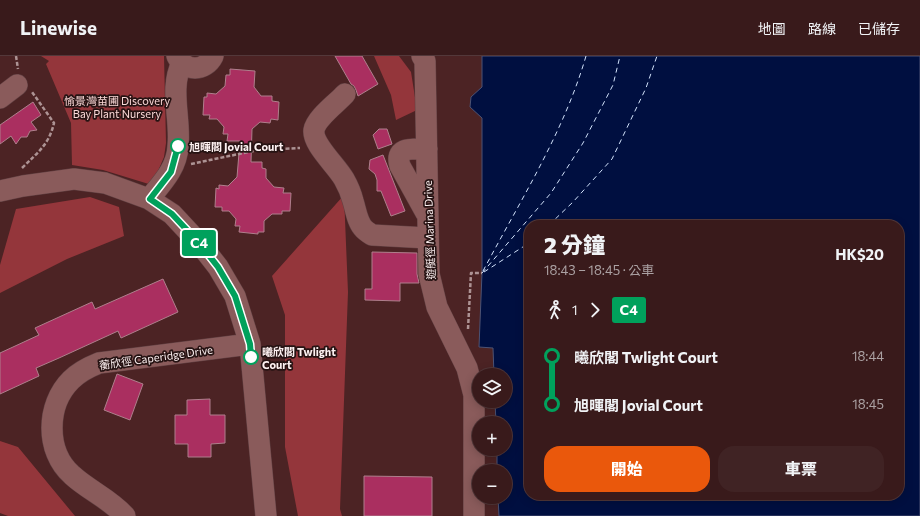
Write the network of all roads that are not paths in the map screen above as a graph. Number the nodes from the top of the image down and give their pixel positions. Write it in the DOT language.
graph roads {
  1 [pos="213,56"];
  2 [pos="422,56"];
  3 [pos="180,60"];
  4 [pos="17,85"];
  5 [pos="345,94"];
  6 [pos="0,98"];
  7 [pos="426,149"];
  8 [pos="0,191"];
  9 [pos="150,199"];
  10 [pos="428,217"];
  11 [pos="428,238"];
  12 [pos="250,344"];
  13 [pos="125,516"];
  14 [pos="266,516"];
  15 [pos="474,516"];
  1 -- 3 [label="street"];
  2 -- 7 [label="street, 遊艇徑 Marina Drive"];
  3 -- 9 [label="street"];
  4 -- 6 [label="street"];
  5 -- 11 [label="street"];
  7 -- 10 [label="street, 遊艇徑 Marina Drive"];
  7 -- 10 [label="street"];
  8 -- 9 [label="street"];
  9 -- 12 [label="street"];
  10 -- 11 [label="street, 遊艇徑 Marina Drive"];
  11 -- 15 [label="street, 遊艇徑 Marina Drive"];
  12 -- 13 [label="street, 蘅欣徑 Caperidge Drive"];
  12 -- 14 [label="street"];
}
